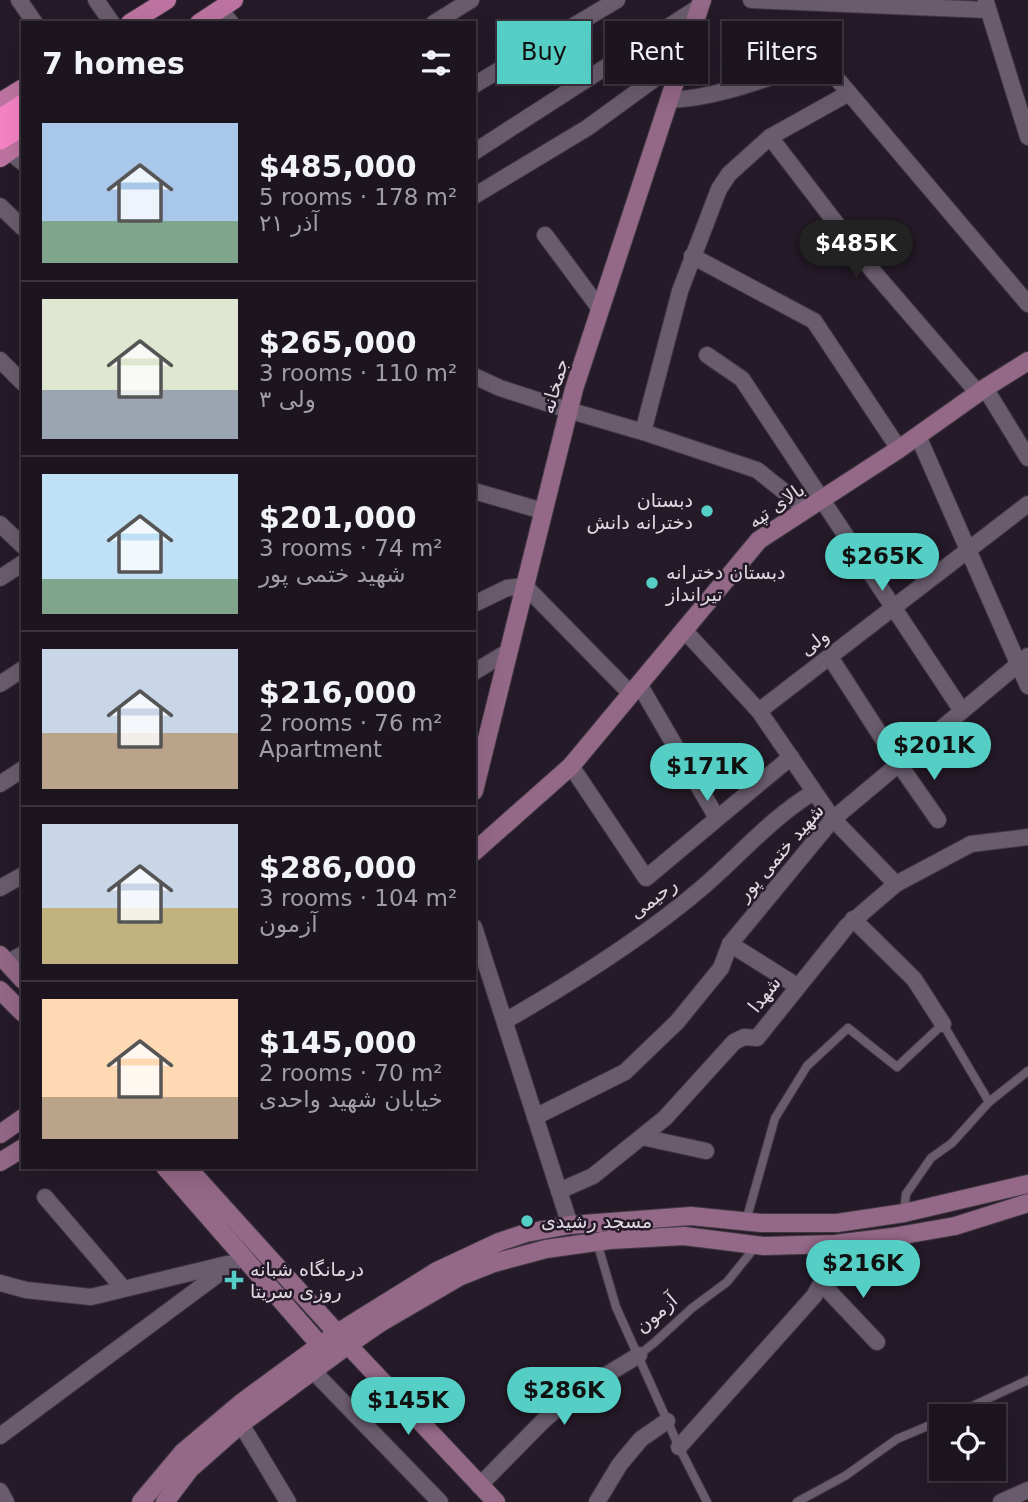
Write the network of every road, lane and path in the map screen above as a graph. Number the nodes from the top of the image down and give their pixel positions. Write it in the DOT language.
graph roads {
  1 [pos="19,0"];
  2 [pos="96,0"];
  3 [pos="167,0"];
  4 [pos="471,0"];
  5 [pos="617,0"];
  6 [pos="751,0"];
  7 [pos="701,3"];
  8 [pos="987,5"];
  9 [pos="228,11"];
  10 [pos="34,21"];
  11 [pos="111,21"];
  12 [pos="133,21"];
  13 [pos="204,21"];
  14 [pos="437,21"];
  15 [pos="695,21"];
  16 [pos="476,84"];
  17 [pos="648,84"];
  18 [pos="673,84"];
  19 [pos="21,89"];
  20 [pos="849,93"];
  21 [pos="668,100"];
  22 [pos="0,102"];
  23 [pos="21,106"];
  24 [pos="0,120"];
  25 [pos="21,129"];
  26 [pos="1028,136"];
  27 [pos="770,137"];
  28 [pos="11,151"];
  29 [pos="476,151"];
  30 [pos="476,195"];
  31 [pos="0,205"];
  32 [pos="21,226"];
  33 [pos="545,235"];
  34 [pos="692,256"];
  35 [pos="1028,304"];
  36 [pos="600,309"];
  37 [pos="706,355"];
  38 [pos="0,360"];
  39 [pos="1028,361"];
  40 [pos="476,377"];
  41 [pos="21,381"];
  42 [pos="982,390"];
  43 [pos="568,410"];
  44 [pos="643,432"];
  45 [pos="918,436"];
  46 [pos="899,449"];
  47 [pos="1028,458"];
  48 [pos="476,492"];
  49 [pos="821,499"];
  50 [pos="1028,504"];
  51 [pos="806,509"];
  52 [pos="543,510"];
  53 [pos="0,524"];
  54 [pos="21,544"];
  55 [pos="968,550"];
  56 [pos="21,564"];
  57 [pos="0,578"];
  58 [pos="525,586"];
  59 [pos="476,603"];
  60 [pos="894,608"];
  61 [pos="684,630"];
  62 [pos="509,650"];
  63 [pos="830,657"];
  64 [pos="1023,661"];
  65 [pos="21,670"];
  66 [pos="476,671"];
  67 [pos="0,684"];
  68 [pos="1028,686"];
  69 [pos="635,689"];
  70 [pos="759,711"];
  71 [pos="962,711"];
  72 [pos="482,735"];
  73 [pos="791,757"];
  74 [pos="899,764"];
  75 [pos="571,766"];
  76 [pos="21,770"];
  77 [pos="476,777"];
  78 [pos="0,784"];
  79 [pos="814,792"];
  80 [pos="717,818"];
  81 [pos="833,819"];
  82 [pos="938,820"];
  83 [pos="1028,837"];
  84 [pos="476,850"];
  85 [pos="21,875"];
  86 [pos="896,884"];
  87 [pos="0,888"];
  88 [pos="853,919"];
  89 [pos="476,933"];
  90 [pos="730,944"];
  91 [pos="10,957"];
  92 [pos="21,976"];
  93 [pos="797,986"];
  94 [pos="0,989"];
  95 [pos="21,1011"];
  96 [pos="505,1021"];
  97 [pos="943,1024"];
  98 [pos="1028,1071"];
  99 [pos="989,1102"];
  100 [pos="535,1116"];
  101 [pos="21,1119"];
  102 [pos="0,1133"];
  103 [pos="642,1137"];
  104 [pos="21,1149"];
  105 [pos="706,1151"];
  106 [pos="0,1162"];
  107 [pos="167,1169"];
  108 [pos="189,1169"];
  109 [pos="1028,1184"];
  110 [pos="559,1191"];
  111 [pos="45,1197"];
  112 [pos="1028,1203"];
  113 [pos="904,1213"];
  114 [pos="746,1221"];
  115 [pos="569,1225"];
  116 [pos="907,1234"];
  117 [pos="597,1242"];
  118 [pos="835,1244"];
  119 [pos="757,1245"];
  120 [pos="240,1260"];
  121 [pos="0,1283"];
  122 [pos="822,1284"];
  123 [pos="124,1288"];
  124 [pos="343,1339"];
  125 [pos="877,1342"];
  126 [pos="320,1345"];
  127 [pos="639,1355"];
  128 [pos="313,1371"];
  129 [pos="1028,1380"];
  130 [pos="977,1404"];
  131 [pos="667,1421"];
  132 [pos="241,1424"];
  133 [pos="929,1425"];
  134 [pos="0,1436"];
  135 [pos="679,1447"];
  136 [pos="479,1486"];
  137 [pos="1028,1490"];
  138 [pos="0,1491"];
  139 [pos="6,1502"];
  140 [pos="141,1502"];
  141 [pos="166,1502"];
  142 [pos="288,1502"];
  143 [pos="440,1502"];
  144 [pos="496,1502"];
  145 [pos="597,1502"];
  146 [pos="707,1502"];
  147 [pos="797,1502"];
  148 [pos="1001,1502"];
  1 -- 10 [label="street"];
  2 -- 11 [label="street"];
  3 -- 12 [label="main road"];
  4 -- 14 [label="street"];
  5 -- 16 [label="street"];
  6 -- 8 [label="street"];
  7 -- 15 [label="main road, جمخانه"];
  7 -- 29 [label="street"];
  8 -- 26 [label="street"];
  9 -- 13 [label="main road"];
  17 -- 30 [label="street"];
  18 -- 21 [label="main road, جمخانه"];
  19 -- 22 [label="main road"];
  20 -- 21 [label="street"];
  20 -- 27 [label="street"];
  20 -- 35 [label="street"];
  21 -- 36 [label="main road, جمخانه"];
  23 -- 24 [label="highway"];
  25 -- 28 [label="highway"];
  27 -- 34 [label="street"];
  27 -- 42 [label="street"];
  31 -- 32 [label="street"];
  33 -- 36 [label="street"];
  34 -- 44 [label="street"];
  34 -- 46 [label="street"];
  36 -- 43 [label="main road, جمخانه"];
  37 -- 49 [label="street"];
  38 -- 41 [label="street"];
  39 -- 42 [label="main road, بالای تپه"];
  40 -- 43 [label="street"];
  42 -- 45 [label="main road, بالای تپه"];
  42 -- 47 [label="street"];
  43 -- 44 [label="street"];
  43 -- 52 [label="main road, جمخانه"];
  44 -- 51 [label="street"];
  45 -- 46 [label="main road, بالای تپه"];
  45 -- 55 [label="street"];
  46 -- 49 [label="main road, بالای تپه"];
  48 -- 52 [label="street"];
  49 -- 51 [label="main road, بالای تپه"];
  49 -- 60 [label="street"];
  50 -- 55 [label="street, ولی"];
  51 -- 61 [label="main road, بالای تپه"];
  52 -- 58 [label="main road, جمخانه"];
  53 -- 54 [label="street"];
  55 -- 60 [label="street, ولی"];
  55 -- 64 [label="street"];
  56 -- 57 [label="street"];
  58 -- 59 [label="street"];
  58 -- 62 [label="main road, جمخانه"];
  58 -- 69 [label="street"];
  60 -- 63 [label="street, ولی"];
  60 -- 71 [label="street"];
  61 -- 69 [label="main road, بالای تپه"];
  61 -- 70 [label="street"];
  62 -- 66 [label="street"];
  62 -- 72 [label="main road, جمخانه"];
  63 -- 70 [label="street, ولی"];
  63 -- 74 [label="street"];
  64 -- 68 [label="street"];
  64 -- 71 [label="street, شهید ختمی پور"];
  65 -- 67 [label="street"];
  69 -- 75 [label="main road, بالای تپه"];
  69 -- 80 [label="street"];
  70 -- 73 [label="street"];
  71 -- 74 [label="street, شهید ختمی پور"];
  72 -- 77 [label="main road, جمخانه"];
  73 -- 79 [label="street"];
  73 -- 80 [label="street"];
  74 -- 81 [label="street, شهید ختمی پور"];
  74 -- 82 [label="street"];
  75 -- 80 [label="street"];
  75 -- 84 [label="main road, بالای تپه"];
  76 -- 78 [label="street"];
  79 -- 81 [label="street"];
  79 -- 96 [label="street, رحیمی"];
  81 -- 86 [label="street"];
  81 -- 90 [label="street, شهید ختمی پور"];
  83 -- 86 [label="street, شهدا"];
  85 -- 87 [label="street"];
  86 -- 88 [label="street, شهدا"];
  88 -- 93 [label="street, شهدا"];
  88 -- 97 [label="street"];
  89 -- 96 [label="street"];
  90 -- 93 [label="street"];
  90 -- 100 [label="street, شهید ختمی پور"];
  91 -- 92 [label="main road"];
  93 -- 103 [label="street, شهدا"];
  94 -- 95 [label="main road"];
  96 -- 100 [label="street"];
  97 -- 99 [label="lane"];
  97 -- 114 [label="lane"];
  98 -- 99 [label="lane"];
  99 -- 113 [label="lane"];
  100 -- 110 [label="street"];
  101 -- 102 [label="main road"];
  103 -- 105 [label="street"];
  103 -- 110 [label="street, شهدا"];
  104 -- 106 [label="main road"];
  107 -- 120 [label="main road"];
  108 -- 124 [label="main road"];
  109 -- 113 [label="main road"];
  110 -- 115 [label="street"];
  111 -- 123 [label="street"];
  112 -- 116 [label="main road"];
  113 -- 114 [label="main road"];
  113 -- 116 [label="main road"];
  114 -- 115 [label="main road"];
  115 -- 124 [label="main road"];
  116 -- 118 [label="main road"];
  117 -- 119 [label="main road"];
  117 -- 124 [label="main road"];
  117 -- 127 [label="lane"];
  118 -- 119 [label="main road"];
  118 -- 122 [label="street"];
  119 -- 127 [label="lane, آزمون"];
  120 -- 123 [label="street"];
  120 -- 126 [label="main road"];
  120 -- 134 [label="street"];
  121 -- 123 [label="street"];
  122 -- 125 [label="street"];
  122 -- 135 [label="street"];
  124 -- 126 [label="main road"];
  124 -- 128 [label="main road"];
  124 -- 136 [label="main road"];
  126 -- 140 [label="main road"];
  127 -- 131 [label="lane"];
  127 -- 136 [label="street, آزمون"];
  128 -- 132 [label="main road"];
  128 -- 143 [label="street"];
  129 -- 130 [label="lane"];
  131 -- 135 [label="lane"];
  131 -- 145 [label="street"];
  132 -- 141 [label="main road"];
  132 -- 142 [label="street"];
  133 -- 147 [label="lane"];
  135 -- 146 [label="lane"];
  136 -- 144 [label="main road"];
  137 -- 148 [label="street"];
  138 -- 139 [label="street"];
}
